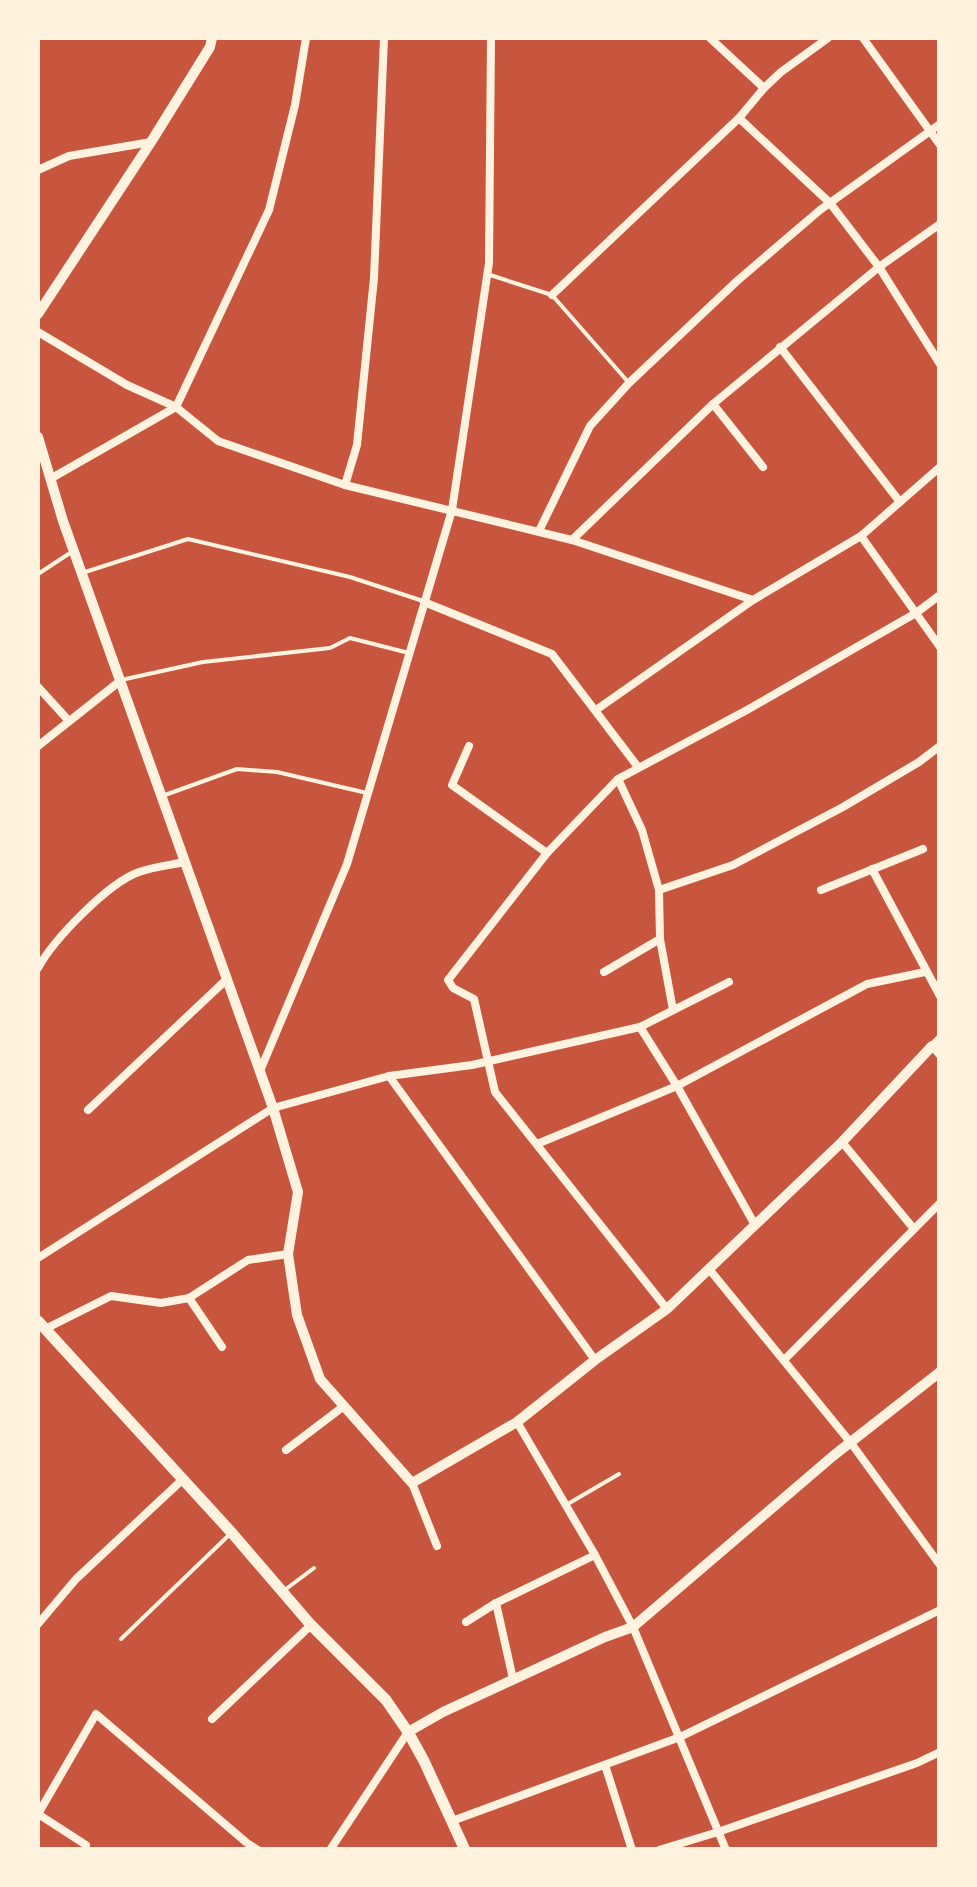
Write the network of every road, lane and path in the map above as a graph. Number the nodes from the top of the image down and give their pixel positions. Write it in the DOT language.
graph roads {
  1 [pos="212,38"];
  2 [pos="306,38"];
  3 [pos="384,38"];
  4 [pos="491,38"];
  5 [pos="710,38"];
  6 [pos="806,38"];
  7 [pos="828,38"];
  8 [pos="862,38"];
  9 [pos="814,48"];
  10 [pos="764,88"];
  11 [pos="738,118"];
  12 [pos="940,124"];
  13 [pos="928,131"];
  14 [pos="152,142"];
  15 [pos="940,145"];
  16 [pos="38,170"];
  17 [pos="830,203"];
  18 [pos="940,224"];
  19 [pos="879,267"];
  20 [pos="487,274"];
  21 [pos="552,295"];
  22 [pos="38,314"];
  23 [pos="38,332"];
  24 [pos="780,347"];
  25 [pos="940,364"];
  26 [pos="630,383"];
  27 [pos="713,404"];
  28 [pos="176,407"];
  29 [pos="38,438"];
  30 [pos="763,467"];
  31 [pos="940,467"];
  32 [pos="50,479"];
  33 [pos="345,485"];
  34 [pos="900,502"];
  35 [pos="452,510"];
  36 [pos="539,531"];
  37 [pos="861,536"];
  38 [pos="572,540"];
  39 [pos="74,551"];
  40 [pos="82,573"];
  41 [pos="38,574"];
  42 [pos="940,595"];
  43 [pos="752,600"];
  44 [pos="424,602"];
  45 [pos="916,613"];
  46 [pos="940,647"];
  47 [pos="409,653"];
  48 [pos="120,680"];
  49 [pos="38,686"];
  50 [pos="596,710"];
  51 [pos="69,722"];
  52 [pos="38,746"];
  53 [pos="469,746"];
  54 [pos="940,746"];
  55 [pos="638,767"];
  56 [pos="618,779"];
  57 [pos="368,793"];
  58 [pos="162,796"];
  59 [pos="923,849"];
  60 [pos="547,853"];
  61 [pos="185,862"];
  62 [pos="872,870"];
  63 [pos="659,890"];
  64 [pos="821,890"];
  65 [pos="660,939"];
  66 [pos="38,968"];
  67 [pos="604,972"];
  68 [pos="925,972"];
  69 [pos="227,980"];
  70 [pos="730,982"];
  71 [pos="940,996"];
  72 [pos="672,1010"];
  73 [pos="640,1028"];
  74 [pos="937,1046"];
  75 [pos="486,1060"];
  76 [pos="260,1071"];
  77 [pos="389,1076"];
  78 [pos="678,1086"];
  79 [pos="273,1108"];
  80 [pos="88,1110"];
  81 [pos="842,1142"];
  82 [pos="536,1144"];
  83 [pos="940,1203"];
  84 [pos="755,1225"];
  85 [pos="914,1229"];
  86 [pos="288,1254"];
  87 [pos="38,1258"];
  88 [pos="709,1269"];
  89 [pos="190,1298"];
  90 [pos="666,1310"];
  91 [pos="41,1325"];
  92 [pos="222,1347"];
  93 [pos="595,1360"];
  94 [pos="785,1360"];
  95 [pos="940,1372"];
  96 [pos="344,1406"];
  97 [pos="516,1422"];
  98 [pos="851,1443"];
  99 [pos="286,1450"];
  100 [pos="618,1474"];
  101 [pos="182,1480"];
  102 [pos="412,1483"];
  103 [pos="566,1506"];
  104 [pos="232,1533"];
  105 [pos="437,1546"];
  106 [pos="935,1549"];
  107 [pos="595,1555"];
  108 [pos="940,1565"];
  109 [pos="314,1568"];
  110 [pos="282,1592"];
  111 [pos="496,1603"];
  112 [pos="940,1610"];
  113 [pos="466,1622"];
  114 [pos="38,1624"];
  115 [pos="311,1625"];
  116 [pos="633,1626"];
  117 [pos="120,1638"];
  118 [pos="513,1679"];
  119 [pos="212,1719"];
  120 [pos="408,1732"];
  121 [pos="680,1737"];
  122 [pos="940,1752"];
  123 [pos="606,1765"];
  124 [pos="38,1814"];
  125 [pos="452,1821"];
  126 [pos="718,1832"];
  127 [pos="86,1845"];
  128 [pos="244,1846"];
  129 [pos="258,1850"];
  130 [pos="330,1850"];
  131 [pos="464,1850"];
  132 [pos="632,1850"];
  133 [pos="659,1850"];
  134 [pos="726,1850"];
  1 -- 14 [label="street"];
  2 -- 28 [label="street"];
  3 -- 33 [label="street"];
  4 -- 20 [label="street"];
  5 -- 10 [label="street"];
  6 -- 9 [label="street"];
  7 -- 9 [label="street"];
  8 -- 13 [label="street"];
  9 -- 10 [label="street"];
  10 -- 11 [label="street"];
  11 -- 17 [label="street"];
  11 -- 21 [label="street"];
  12 -- 13 [label="street"];
  13 -- 15 [label="street"];
  13 -- 17 [label="street"];
  14 -- 16 [label="street"];
  14 -- 22 [label="street"];
  17 -- 19 [label="street"];
  17 -- 26 [label="street"];
  18 -- 19 [label="street"];
  19 -- 24 [label="street"];
  19 -- 25 [label="street"];
  20 -- 21 [label="lane"];
  20 -- 35 [label="street"];
  21 -- 26 [label="lane"];
  23 -- 28 [label="street"];
  24 -- 27 [label="street"];
  24 -- 34 [label="street"];
  26 -- 36 [label="street"];
  27 -- 30 [label="street"];
  27 -- 38 [label="street"];
  28 -- 32 [label="street"];
  28 -- 33 [label="street"];
  29 -- 32 [label="street"];
  31 -- 34 [label="street"];
  32 -- 39 [label="street"];
  33 -- 35 [label="street"];
  34 -- 37 [label="street"];
  35 -- 36 [label="street"];
  35 -- 44 [label="street"];
  36 -- 38 [label="street"];
  37 -- 43 [label="street"];
  37 -- 45 [label="street"];
  38 -- 43 [label="street"];
  39 -- 40 [label="street"];
  39 -- 41 [label="lane"];
  40 -- 44 [label="lane"];
  40 -- 48 [label="street"];
  42 -- 45 [label="street"];
  43 -- 50 [label="street"];
  44 -- 47 [label="street"];
  44 -- 50 [label="street"];
  45 -- 46 [label="street"];
  45 -- 55 [label="street"];
  47 -- 48 [label="lane"];
  47 -- 57 [label="street"];
  48 -- 51 [label="street"];
  48 -- 58 [label="street"];
  49 -- 51 [label="street"];
  50 -- 55 [label="street"];
  51 -- 52 [label="street"];
  53 -- 60 [label="street"];
  54 -- 63 [label="street"];
  55 -- 56 [label="street"];
  56 -- 60 [label="street"];
  56 -- 63 [label="street"];
  57 -- 58 [label="lane"];
  57 -- 76 [label="street"];
  58 -- 61 [label="street"];
  59 -- 62 [label="street"];
  60 -- 75 [label="street"];
  61 -- 66 [label="street"];
  61 -- 69 [label="street"];
  62 -- 64 [label="street"];
  62 -- 68 [label="street"];
  63 -- 65 [label="street"];
  65 -- 67 [label="street"];
  65 -- 72 [label="street"];
  68 -- 71 [label="street"];
  68 -- 78 [label="street"];
  69 -- 76 [label="street"];
  69 -- 80 [label="street"];
  70 -- 72 [label="street"];
  72 -- 73 [label="street"];
  73 -- 75 [label="street"];
  73 -- 78 [label="street"];
  74 -- 81 [label="street"];
  75 -- 77 [label="street"];
  75 -- 82 [label="street"];
  76 -- 79 [label="street"];
  77 -- 79 [label="street"];
  77 -- 93 [label="street"];
  78 -- 82 [label="street"];
  78 -- 84 [label="street"];
  79 -- 86 [label="street"];
  79 -- 87 [label="street"];
  81 -- 84 [label="street"];
  81 -- 85 [label="street"];
  82 -- 90 [label="street"];
  83 -- 85 [label="street"];
  84 -- 88 [label="street"];
  85 -- 94 [label="street"];
  86 -- 89 [label="street"];
  86 -- 96 [label="street"];
  88 -- 90 [label="street"];
  88 -- 94 [label="street"];
  89 -- 91 [label="street"];
  89 -- 92 [label="street"];
  90 -- 93 [label="street"];
  91 -- 101 [label="main road"];
  93 -- 97 [label="street"];
  94 -- 98 [label="street"];
  95 -- 98 [label="street"];
  96 -- 99 [label="street"];
  96 -- 102 [label="street"];
  97 -- 102 [label="street"];
  97 -- 103 [label="street"];
  98 -- 106 [label="street"];
  98 -- 116 [label="street"];
  100 -- 103 [label="lane"];
  101 -- 104 [label="main road"];
  101 -- 114 [label="street"];
  102 -- 105 [label="street"];
  103 -- 107 [label="street"];
  104 -- 110 [label="main road"];
  104 -- 117 [label="lane"];
  106 -- 108 [label="street"];
  107 -- 111 [label="street"];
  107 -- 116 [label="street"];
  109 -- 110 [label="lane"];
  110 -- 115 [label="main road"];
  111 -- 113 [label="street"];
  111 -- 118 [label="street"];
  112 -- 121 [label="street"];
  115 -- 119 [label="street"];
  115 -- 120 [label="main road"];
  116 -- 118 [label="street"];
  116 -- 121 [label="street"];
  118 -- 120 [label="street"];
  120 -- 125 [label="main road"];
  120 -- 130 [label="street"];
  121 -- 123 [label="street"];
  121 -- 126 [label="street"];
  122 -- 126 [label="street"];
  123 -- 125 [label="street"];
  123 -- 132 [label="street"];
  124 -- 127 [label="street"];
  124 -- 128 [label="street"];
  125 -- 131 [label="main road"];
  126 -- 133 [label="street"];
  126 -- 134 [label="street"];
  128 -- 129 [label="street"];
}
